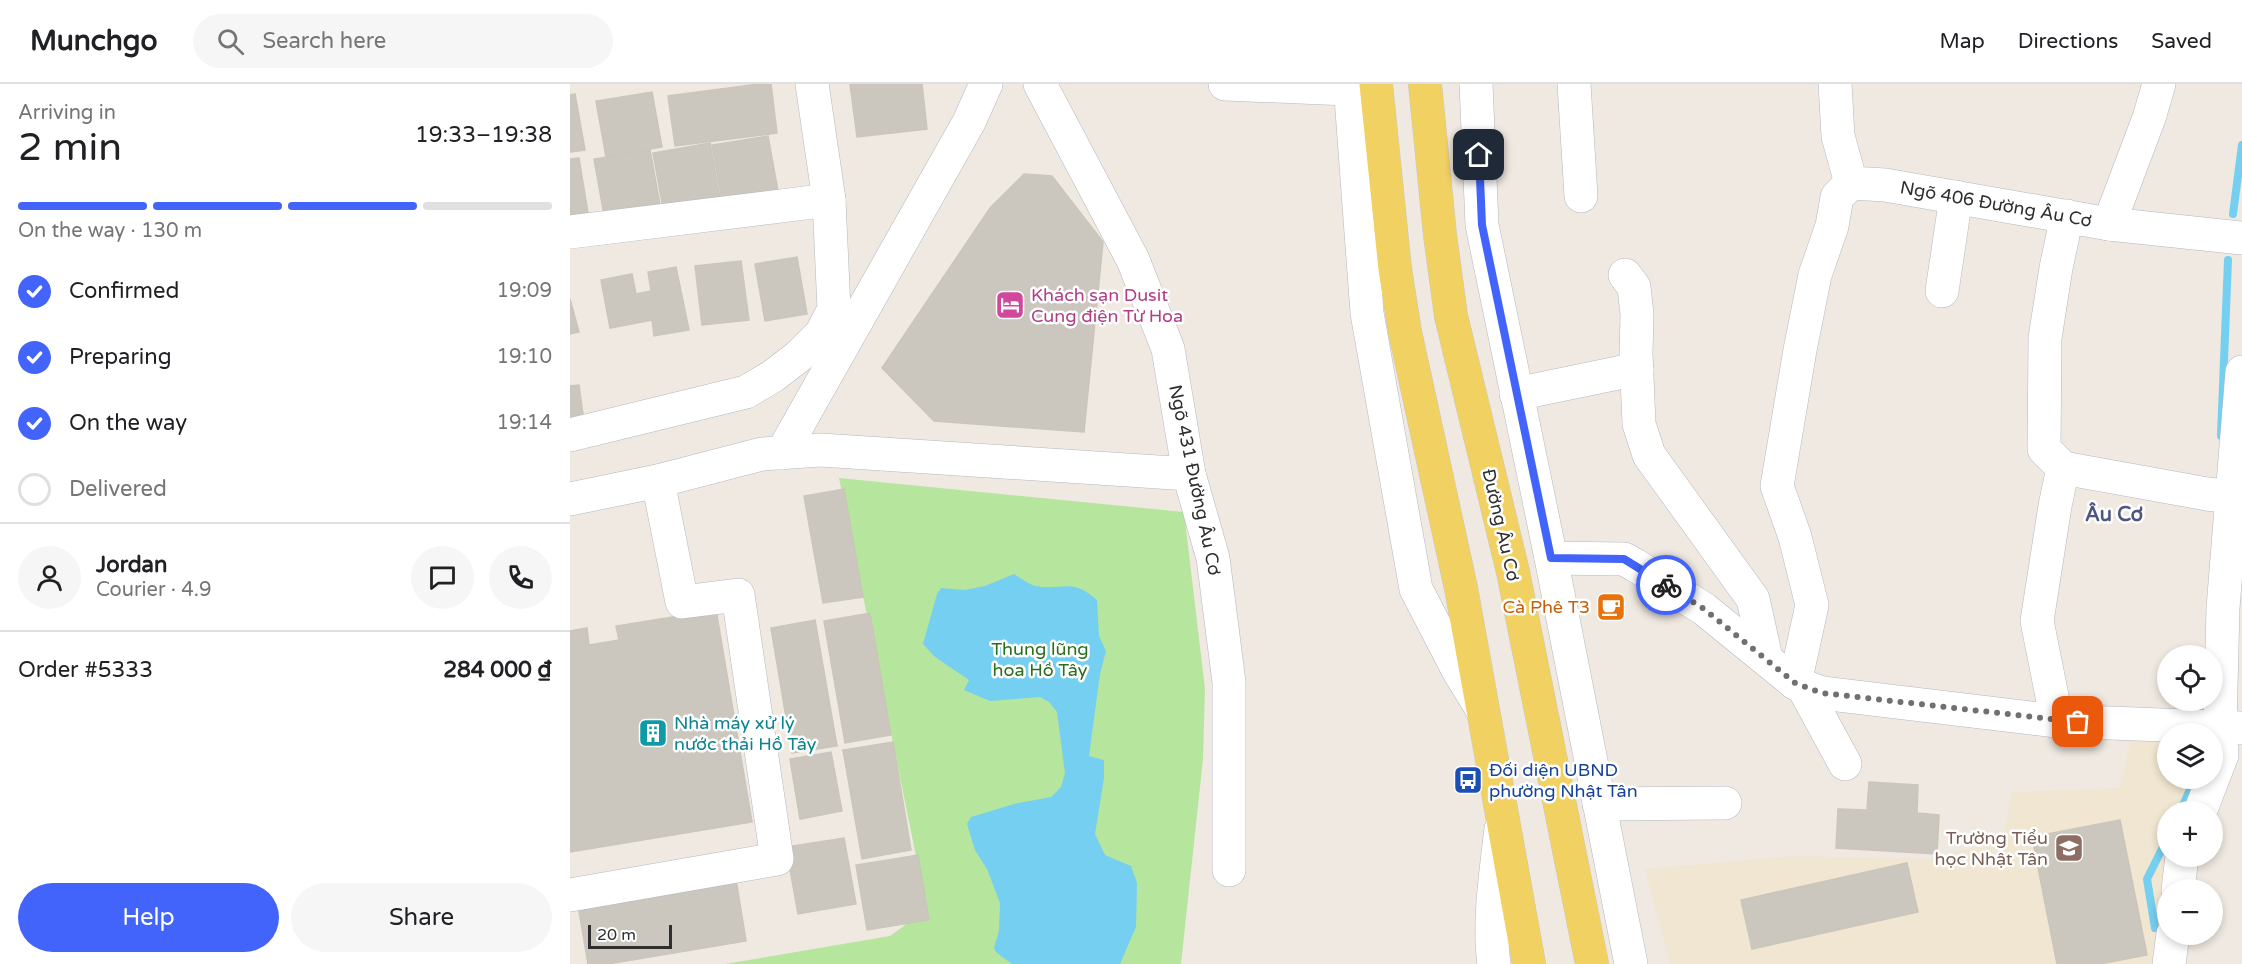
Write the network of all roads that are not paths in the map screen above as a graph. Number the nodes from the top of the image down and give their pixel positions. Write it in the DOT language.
graph roads {
  1 [pos="812,84"];
  2 [pos="986,84"];
  3 [pos="1040,84"];
  4 [pos="1225,84"];
  5 [pos="1425,84"];
  6 [pos="1476,84"];
  7 [pos="1574,84"];
  8 [pos="1835,84"];
  9 [pos="2159,84"];
  10 [pos="1363,87"];
  11 [pos="1851,183"];
  12 [pos="1581,196"];
  13 [pos="1956,197"];
  14 [pos="829,200"];
  15 [pos="2067,216"];
  16 [pos="2109,224"];
  17 [pos="570,232"];
  18 [pos="2242,238"];
  19 [pos="1625,275"];
  20 [pos="1942,291"];
  21 [pos="1637,369"];
  22 [pos="2242,372"];
  23 [pos="1516,394"];
  24 [pos="570,435"];
  25 [pos="782,453"];
  26 [pos="2062,468"];
  27 [pos="1189,474"];
  28 [pos="658,481"];
  29 [pos="2220,495"];
  30 [pos="570,499"];
  31 [pos="1551,558"];
  32 [pos="1766,658"];
  33 [pos="1798,684"];
  34 [pos="1485,713"];
  35 [pos="2057,721"];
  36 [pos="2231,727"];
  37 [pos="2157,728"];
  38 [pos="1845,764"];
  39 [pos="2204,801"];
  40 [pos="1725,803"];
  41 [pos="1599,804"];
  42 [pos="1503,816"];
  43 [pos="1229,870"];
  44 [pos="570,895"];
  45 [pos="2172,945"];
  46 [pos="1494,964"];
  47 [pos="1529,964"];
  48 [pos="1592,964"];
  49 [pos="1631,964"];
  50 [pos="2169,964"];
  1 -- 14 [label="street"];
  2 -- 25 [label="street"];
  3 -- 27 [label="street, Ngõ 431 Đường Âu Cơ"];
  4 -- 10 [label="street"];
  5 -- 48 [label="main road, Đường Âu Cơ"];
  6 -- 23 [label="street"];
  7 -- 12 [label="street"];
  8 -- 11 [label="street"];
  9 -- 16 [label="street"];
  10 -- 34 [label="main road"];
  10 -- 34 [label="street"];
  11 -- 13 [label="street, Ngõ 406 Đường Âu Cơ"];
  11 -- 33 [label="street"];
  13 -- 15 [label="street, Ngõ 406 Đường Âu Cơ"];
  13 -- 20 [label="street"];
  14 -- 17 [label="street"];
  14 -- 24 [label="street"];
  15 -- 16 [label="street, Ngõ 406 Đường Âu Cơ"];
  15 -- 26 [label="street"];
  16 -- 18 [label="street, Ngõ 406 Đường Âu Cơ"];
  19 -- 21 [label="street"];
  21 -- 23 [label="street"];
  21 -- 32 [label="street"];
  22 -- 29 [label="street"];
  23 -- 31 [label="street"];
  25 -- 27 [label="street"];
  25 -- 28 [label="street"];
  26 -- 29 [label="street"];
  26 -- 35 [label="street"];
  27 -- 43 [label="street, Ngõ 431 Đường Âu Cơ"];
  28 -- 30 [label="street"];
  28 -- 44 [label="street"];
  29 -- 36 [label="street"];
  31 -- 32 [label="street"];
  31 -- 41 [label="street"];
  32 -- 33 [label="street"];
  33 -- 35 [label="street"];
  33 -- 38 [label="street"];
  34 -- 42 [label="main road"];
  35 -- 37 [label="street"];
  36 -- 39 [label="street"];
  40 -- 41 [label="street"];
  41 -- 49 [label="street"];
  42 -- 46 [label="street"];
  42 -- 47 [label="main road"];
  45 -- 50 [label="street"];
}
